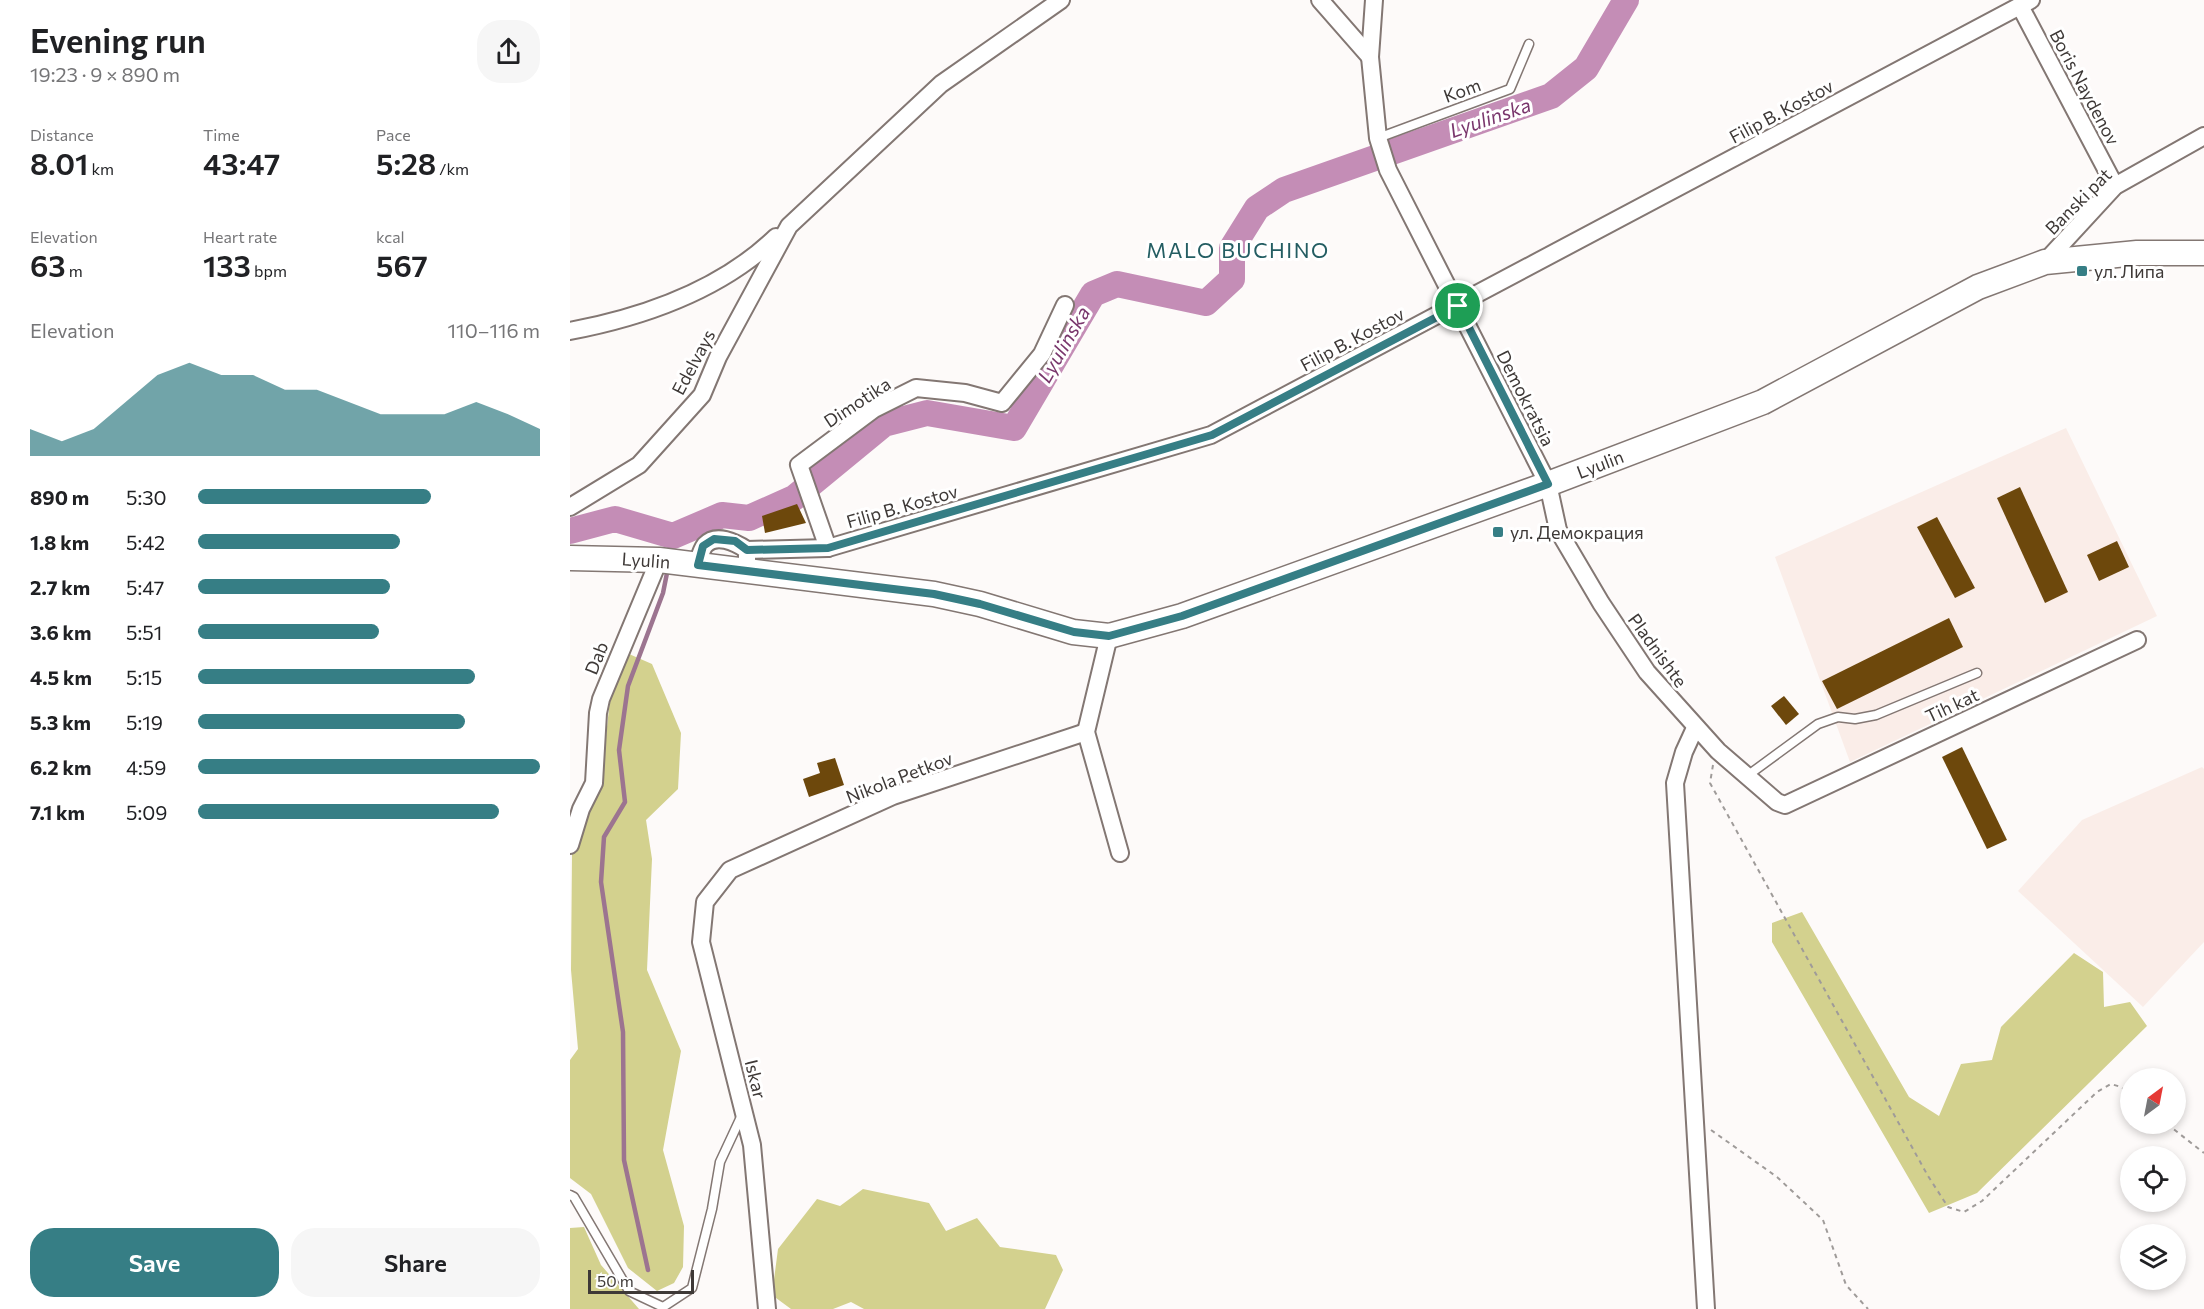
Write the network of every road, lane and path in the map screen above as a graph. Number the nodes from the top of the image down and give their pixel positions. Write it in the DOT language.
graph roads {
  1 [pos="1061,0"];
  2 [pos="1320,0"];
  3 [pos="1374,0"];
  4 [pos="2026,3"];
  5 [pos="1529,44"];
  6 [pos="1370,57"];
  7 [pos="2204,136"];
  8 [pos="1378,138"];
  9 [pos="2115,186"];
  10 [pos="789,226"];
  11 [pos="2204,253"];
  12 [pos="2045,262"];
  13 [pos="1065,305"];
  14 [pos="1458,306"];
  15 [pos="570,331"];
  16 [pos="1548,484"];
  17 [pos="570,507"];
  18 [pos="828,548"];
  19 [pos="570,558"];
  20 [pos="658,560"];
  21 [pos="747,560"];
  22 [pos="1109,636"];
  23 [pos="2137,640"];
  24 [pos="1977,673"];
  25 [pos="1695,728"];
  26 [pos="1086,732"];
  27 [pos="1718,752"];
  28 [pos="1747,776"];
  29 [pos="1785,805"];
  30 [pos="576,810"];
  31 [pos="570,844"];
  32 [pos="1120,854"];
  33 [pos="730,870"];
  34 [pos="2120,1088"];
  35 [pos="744,1111"];
  36 [pos="1696,1119"];
  37 [pos="2180,1134"];
  38 [pos="2204,1153"];
  39 [pos="570,1195"];
  40 [pos="767,1309"];
  41 [pos="1706,1309"];
  42 [pos="1868,1309"];
  1 -- 10 [label="street, Edelvays"];
  2 -- 6 [label="street"];
  3 -- 6 [label="street, Demokratsia"];
  4 -- 9 [label="street, Boris Naydenov"];
  4 -- 14 [label="street, Filip B. Kostov"];
  5 -- 8 [label="lane, Kom"];
  6 -- 8 [label="street, Demokratsia"];
  7 -- 9 [label="street, Banski pat"];
  8 -- 14 [label="street, Demokratsia"];
  9 -- 12 [label="street, Banski pat"];
  10 -- 15 [label="street, Edelvays"];
  10 -- 17 [label="street, Edelvays"];
  11 -- 12 [label="street, Lyulin"];
  12 -- 16 [label="street, Lyulin"];
  13 -- 18 [label="street, Dimotika"];
  14 -- 16 [label="street, Demokratsia"];
  14 -- 18 [label="street, Filip B. Kostov"];
  16 -- 22 [label="street, Lyulin"];
  16 -- 25 [label="street, Pladnishte"];
  18 -- 21 [label="street, Filip B. Kostov"];
  19 -- 20 [label="street, Lyulin"];
  20 -- 21 [label="street, Lyulin"];
  20 -- 30 [label="street, Dab"];
  21 -- 22 [label="street, Lyulin"];
  22 -- 26 [label="street"];
  23 -- 29 [label="street, Tih kat"];
  24 -- 28 [label="lane"];
  25 -- 27 [label="street, Pladnishte"];
  25 -- 36 [label="street"];
  26 -- 32 [label="street"];
  26 -- 33 [label="street, Nikola Petkov"];
  27 -- 28 [label="street, Pladnishte"];
  27 -- 34 [label="path"];
  28 -- 29 [label="street, Pladnishte"];
  30 -- 31 [label="street, Dab"];
  33 -- 35 [label="street, Iskar"];
  35 -- 39 [label="lane"];
  35 -- 40 [label="street, Iskar"];
  36 -- 41 [label="street"];
  36 -- 42 [label="path"];
  37 -- 38 [label="path"];
}
